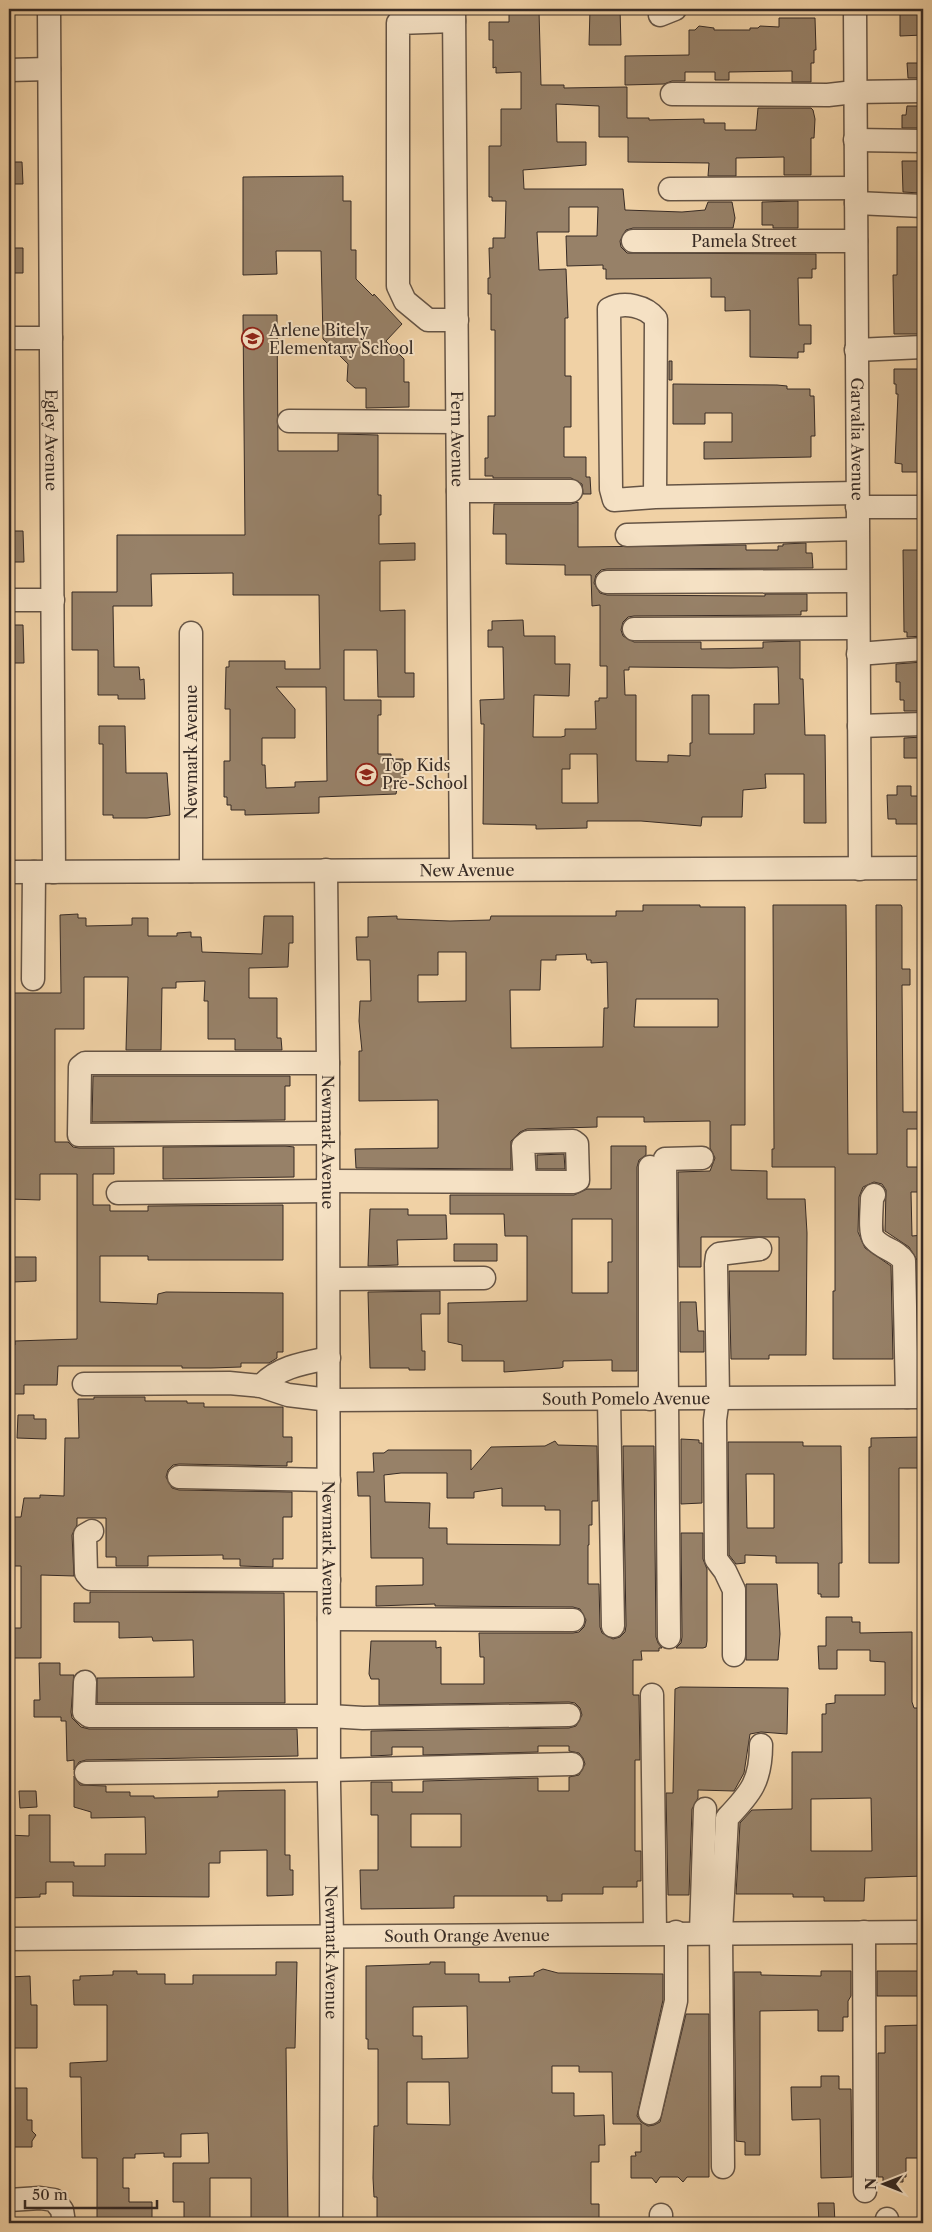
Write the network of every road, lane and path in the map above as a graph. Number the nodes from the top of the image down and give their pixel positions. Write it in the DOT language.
graph roads {
  1 [pos="49,9"];
  2 [pos="855,9"];
  3 [pos="454,15"];
  4 [pos="49,69"];
  5 [pos="9,70"];
  6 [pos="923,91"];
  7 [pos="854,92"];
  8 [pos="672,94"];
  9 [pos="855,140"];
  10 [pos="923,141"];
  11 [pos="670,188"];
  12 [pos="855,196"];
  13 [pos="923,206"];
  14 [pos="633,241"];
  15 [pos="856,241"];
  16 [pos="456,320"];
  17 [pos="9,338"];
  18 [pos="51,338"];
  19 [pos="923,347"];
  20 [pos="856,350"];
  21 [pos="289,421"];
  22 [pos="457,422"];
  23 [pos="458,490"];
  24 [pos="571,491"];
  25 [pos="655,497"];
  26 [pos="923,507"];
  27 [pos="857,510"];
  28 [pos="627,535"];
  29 [pos="607,582"];
  30 [pos="857,582"];
  31 [pos="9,600"];
  32 [pos="53,600"];
  33 [pos="858,628"];
  34 [pos="634,629"];
  35 [pos="191,633"];
  36 [pos="923,649"];
  37 [pos="858,654"];
  38 [pos="923,724"];
  39 [pos="859,726"];
  40 [pos="923,868"];
  41 [pos="461,869"];
  42 [pos="860,869"];
  43 [pos="326,870"];
  44 [pos="9,872"];
  45 [pos="44,872"];
  46 [pos="191,872"];
  47 [pos="33,979"];
  48 [pos="328,1063"];
  49 [pos="328,1133"];
  50 [pos="702,1158"];
  51 [pos="650,1167"];
  52 [pos="525,1182"];
  53 [pos="328,1186"];
  54 [pos="118,1193"];
  55 [pos="874,1195"];
  56 [pos="760,1250"];
  57 [pos="484,1278"];
  58 [pos="329,1279"];
  59 [pos="329,1358"];
  60 [pos="84,1384"];
  61 [pos="261,1386"];
  62 [pos="915,1397"];
  63 [pos="718,1398"];
  64 [pos="609,1399"];
  65 [pos="659,1399"];
  66 [pos="329,1400"];
  67 [pos="179,1477"];
  68 [pos="329,1480"];
  69 [pos="92,1531"];
  70 [pos="329,1580"];
  71 [pos="329,1619"];
  72 [pos="574,1620"];
  73 [pos="613,1626"];
  74 [pos="670,1638"];
  75 [pos="734,1655"];
  76 [pos="84,1682"];
  77 [pos="652,1695"];
  78 [pos="569,1715"];
  79 [pos="329,1716"];
  80 [pos="761,1745"];
  81 [pos="572,1764"];
  82 [pos="86,1772"];
  83 [pos="329,1777"];
  84 [pos="126,1786"];
  85 [pos="705,1809"];
  86 [pos="666,1932"];
  87 [pos="711,1932"];
  88 [pos="864,1932"];
  89 [pos="923,1932"];
  90 [pos="332,1937"];
  91 [pos="9,1939"];
  92 [pos="650,2113"];
  93 [pos="723,2167"];
  94 [pos="865,2191"];
  95 [pos="9,2200"];
  96 [pos="64,2223"];
  97 [pos="331,2223"];
  1 -- 4 [label="street, Egley Avenue"];
  2 -- 7 [label="street, Garvalia Avenue"];
  3 -- 16 [label="street, Fern Avenue"];
  3 -- 16 [label="street"];
  4 -- 5 [label="street"];
  4 -- 18 [label="street, Egley Avenue"];
  6 -- 7 [label="street"];
  7 -- 8 [label="street"];
  7 -- 9 [label="street, Garvalia Avenue"];
  9 -- 10 [label="street"];
  9 -- 12 [label="street, Garvalia Avenue"];
  11 -- 12 [label="street"];
  12 -- 13 [label="street"];
  12 -- 15 [label="street, Garvalia Avenue"];
  14 -- 15 [label="street, Pamela Street"];
  15 -- 20 [label="street, Garvalia Avenue"];
  16 -- 22 [label="street, Fern Avenue"];
  17 -- 18 [label="street"];
  18 -- 32 [label="street, Egley Avenue"];
  19 -- 20 [label="street"];
  20 -- 27 [label="street, Garvalia Avenue"];
  21 -- 22 [label="street"];
  22 -- 23 [label="street, Fern Avenue"];
  23 -- 24 [label="street"];
  23 -- 41 [label="street, Fern Avenue"];
  25 -- 25 [label="street"];
  25 -- 27 [label="street"];
  26 -- 27 [label="street"];
  27 -- 28 [label="street"];
  27 -- 30 [label="street, Garvalia Avenue"];
  29 -- 30 [label="street"];
  30 -- 33 [label="street, Garvalia Avenue"];
  31 -- 32 [label="street"];
  32 -- 45 [label="street, Egley Avenue"];
  33 -- 34 [label="street"];
  33 -- 37 [label="street, Garvalia Avenue"];
  35 -- 46 [label="street, Newmark Avenue"];
  36 -- 37 [label="street"];
  37 -- 39 [label="street, Garvalia Avenue"];
  38 -- 39 [label="street"];
  39 -- 42 [label="street, Garvalia Avenue"];
  40 -- 42 [label="street, New Avenue"];
  41 -- 42 [label="street, New Avenue"];
  41 -- 43 [label="street, New Avenue"];
  43 -- 46 [label="street, New Avenue"];
  43 -- 48 [label="street, Newmark Avenue"];
  44 -- 45 [label="street, New Avenue"];
  45 -- 46 [label="street, New Avenue"];
  45 -- 47 [label="street, Egley Avenue"];
  48 -- 49 [label="street, Newmark Avenue"];
  48 -- 49 [label="street"];
  49 -- 53 [label="street, Newmark Avenue"];
  50 -- 65 [label="street"];
  51 -- 65 [label="street"];
  52 -- 53 [label="street"];
  53 -- 54 [label="street"];
  53 -- 58 [label="street, Newmark Avenue"];
  55 -- 62 [label="street"];
  56 -- 63 [label="street"];
  57 -- 58 [label="street"];
  58 -- 59 [label="street, Newmark Avenue"];
  59 -- 61 [label="street"];
  59 -- 66 [label="street, Newmark Avenue"];
  60 -- 61 [label="street, South Pomelo Avenue"];
  61 -- 66 [label="street, South Pomelo Avenue"];
  62 -- 63 [label="street, South Pomelo Avenue"];
  63 -- 65 [label="street, South Pomelo Avenue"];
  63 -- 75 [label="street"];
  64 -- 65 [label="street, South Pomelo Avenue"];
  64 -- 66 [label="street, South Pomelo Avenue"];
  64 -- 73 [label="street"];
  65 -- 74 [label="street"];
  66 -- 68 [label="street, Newmark Avenue"];
  67 -- 68 [label="street"];
  68 -- 70 [label="street, Newmark Avenue"];
  69 -- 70 [label="street"];
  70 -- 71 [label="street, Newmark Avenue"];
  71 -- 72 [label="street"];
  71 -- 79 [label="street, Newmark Avenue"];
  76 -- 79 [label="street"];
  77 -- 86 [label="street"];
  78 -- 79 [label="street"];
  79 -- 83 [label="street, Newmark Avenue"];
  80 -- 87 [label="street"];
  81 -- 83 [label="street"];
  82 -- 83 [label="street"];
  83 -- 84 [label="street"];
  83 -- 90 [label="street, Newmark Avenue"];
  85 -- 87 [label="street"];
  86 -- 87 [label="street, South Orange Avenue"];
  86 -- 90 [label="street, South Orange Avenue"];
  86 -- 92 [label="street"];
  87 -- 88 [label="street, South Orange Avenue"];
  87 -- 93 [label="street"];
  88 -- 89 [label="street, South Orange Avenue"];
  88 -- 94 [label="street"];
  90 -- 91 [label="street, South Orange Avenue"];
  90 -- 97 [label="street, Newmark Avenue"];
  95 -- 96 [label="street"];
}
